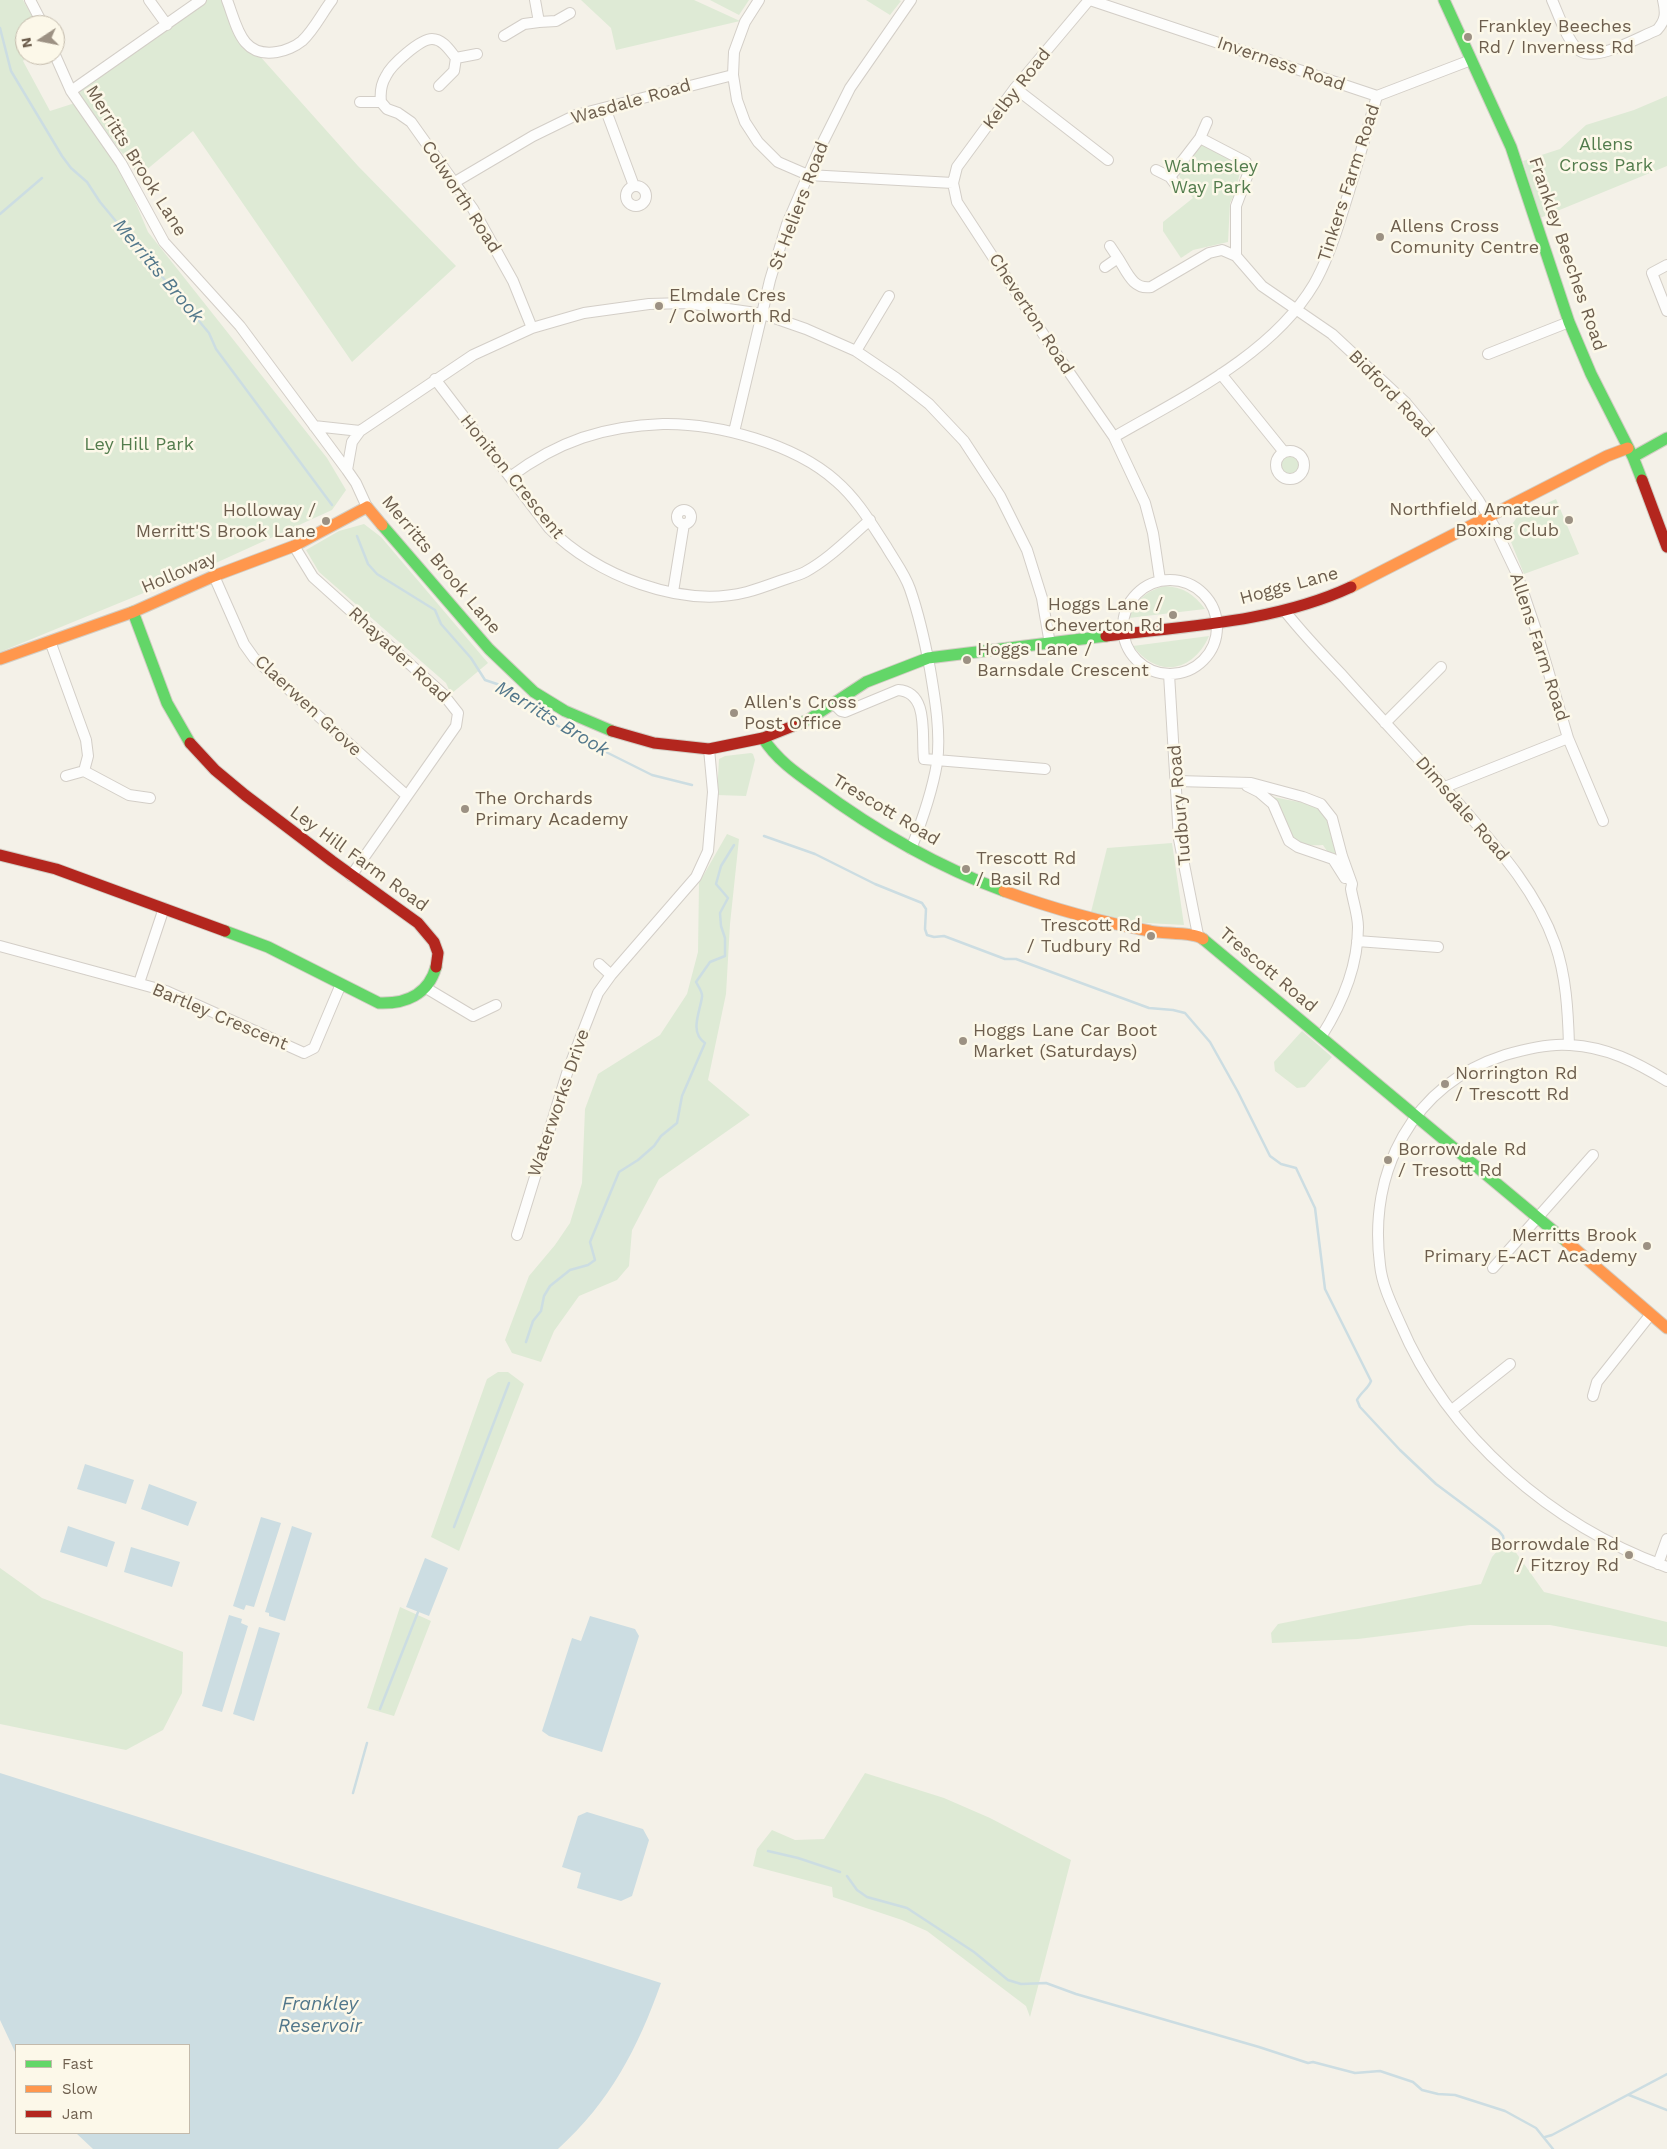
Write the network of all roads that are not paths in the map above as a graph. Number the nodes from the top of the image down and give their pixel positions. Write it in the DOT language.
graph roads {
  1 [pos="30,0"];
  2 [pos="149,0"];
  3 [pos="201,0"];
  4 [pos="227,0"];
  5 [pos="332,0"];
  6 [pos="534,0"];
  7 [pos="760,0"];
  8 [pos="911,0"];
  9 [pos="1090,0"];
  10 [pos="1444,0"];
  11 [pos="1552,0"];
  12 [pos="1663,0"];
  13 [pos="570,13"];
  14 [pos="38,15"];
  15 [pos="539,22"];
  16 [pos="167,25"];
  17 [pos="504,36"];
  18 [pos="477,54"];
  19 [pos="456,58"];
  20 [pos="1471,60"];
  21 [pos="60,65"];
  22 [pos="733,75"];
  23 [pos="439,86"];
  24 [pos="1015,88"];
  25 [pos="72,91"];
  26 [pos="1377,96"];
  27 [pos="360,102"];
  28 [pos="381,102"];
  29 [pos="605,108"];
  30 [pos="1207,122"];
  31 [pos="1200,138"];
  32 [pos="1108,160"];
  33 [pos="1156,170"];
  34 [pos="808,175"];
  35 [pos="1170,177"];
  36 [pos="455,182"];
  37 [pos="953,183"];
  38 [pos="634,186"];
  39 [pos="1178,188"];
  40 [pos="1110,246"];
  41 [pos="1236,256"];
  42 [pos="1118,258"];
  43 [pos="1667,264"];
  44 [pos="1104,267"];
  45 [pos="889,296"];
  46 [pos="1296,309"];
  47 [pos="1667,311"];
  48 [pos="763,314"];
  49 [pos="1569,322"];
  50 [pos="532,328"];
  51 [pos="856,352"];
  52 [pos="1488,354"];
  53 [pos="1221,374"];
  54 [pos="435,379"];
  55 [pos="314,426"];
  56 [pos="360,431"];
  57 [pos="734,432"];
  58 [pos="1114,437"];
  59 [pos="1667,438"];
  60 [pos="1284,452"];
  61 [pos="1631,452"];
  62 [pos="347,470"];
  63 [pos="510,477"];
  64 [pos="366,506"];
  65 [pos="1489,518"];
  66 [pos="870,520"];
  67 [pos="684,524"];
  68 [pos="294,546"];
  69 [pos="1667,547"];
  70 [pos="214,576"];
  71 [pos="1160,580"];
  72 [pos="673,592"];
  73 [pos="1284,610"];
  74 [pos="133,612"];
  75 [pos="1217,622"];
  76 [pos="1123,633"];
  77 [pos="50,642"];
  78 [pos="1050,644"];
  79 [pos="928,658"];
  80 [pos="0,659"];
  81 [pos="1441,667"];
  82 [pos="1169,674"];
  83 [pos="834,703"];
  84 [pos="1385,724"];
  85 [pos="763,738"];
  86 [pos="1568,738"];
  87 [pos="709,749"];
  88 [pos="937,761"];
  89 [pos="1045,770"];
  90 [pos="84,771"];
  91 [pos="66,776"];
  92 [pos="1176,781"];
  93 [pos="1240,782"];
  94 [pos="1445,788"];
  95 [pos="406,796"];
  96 [pos="150,798"];
  97 [pos="1603,821"];
  98 [pos="912,850"];
  99 [pos="0,854"];
  100 [pos="351,876"];
  101 [pos="1351,889"];
  102 [pos="164,908"];
  103 [pos="1198,934"];
  104 [pos="1357,941"];
  105 [pos="0,946"];
  106 [pos="1438,947"];
  107 [pos="599,964"];
  108 [pos="611,976"];
  109 [pos="139,983"];
  110 [pos="341,984"];
  111 [pos="426,988"];
  112 [pos="496,1005"];
  113 [pos="1321,1037"];
  114 [pos="1569,1044"];
  115 [pos="1667,1081"];
  116 [pos="1416,1115"];
  117 [pos="1593,1155"];
  118 [pos="1539,1217"];
  119 [pos="517,1235"];
  120 [pos="1493,1268"];
  121 [pos="1651,1314"];
  122 [pos="1667,1328"];
  123 [pos="1510,1364"];
  124 [pos="1593,1396"];
  125 [pos="1452,1410"];
  126 [pos="1667,1540"];
  127 [pos="1662,1566"];
  1 -- 14 [label="street"];
  2 -- 16 [label="street"];
  3 -- 16 [label="street"];
  4 -- 5 [label="street"];
  6 -- 15 [label="street"];
  7 -- 22 [label="street"];
  8 -- 34 [label="street, St Heliers Road"];
  9 -- 24 [label="street, Kelby Road"];
  9 -- 26 [label="street, Inverness Road"];
  10 -- 20 [label="street, Frankley Beeches Road"];
  11 -- 12 [label="street"];
  13 -- 15 [label="street"];
  15 -- 17 [label="street"];
  16 -- 25 [label="street"];
  18 -- 19 [label="street"];
  19 -- 23 [label="street"];
  19 -- 28 [label="street"];
  20 -- 26 [label="street"];
  20 -- 49 [label="street, Frankley Beeches Road"];
  21 -- 25 [label="street, Merritts Brook Lane"];
  22 -- 29 [label="street, Wasdale Road"];
  22 -- 34 [label="street"];
  24 -- 32 [label="street"];
  24 -- 37 [label="street, Kelby Road"];
  25 -- 55 [label="street, Merritts Brook Lane"];
  26 -- 46 [label="street, Tinkers Farm Road"];
  27 -- 28 [label="street"];
  28 -- 36 [label="street, Colworth Road"];
  29 -- 36 [label="street, Wasdale Road"];
  29 -- 38 [label="street"];
  30 -- 31 [label="street"];
  31 -- 35 [label="street"];
  31 -- 41 [label="street"];
  33 -- 35 [label="street"];
  34 -- 37 [label="street"];
  34 -- 48 [label="street, St Heliers Road"];
  35 -- 39 [label="street"];
  36 -- 50 [label="street, Colworth Road"];
  37 -- 58 [label="street, Cheverton Road"];
  40 -- 42 [label="street"];
  41 -- 42 [label="street"];
  41 -- 46 [label="street, Bidford Road"];
  42 -- 44 [label="street"];
  43 -- 47 [label="street"];
  45 -- 51 [label="street"];
  46 -- 53 [label="street, Tinkers Farm Road"];
  46 -- 65 [label="street, Bidford Road"];
  48 -- 50 [label="street"];
  48 -- 51 [label="street"];
  48 -- 57 [label="street, St Heliers Road"];
  49 -- 52 [label="street"];
  49 -- 61 [label="street, Frankley Beeches Road"];
  50 -- 54 [label="street"];
  51 -- 78 [label="street"];
  53 -- 58 [label="street, Tinkers Farm Road"];
  53 -- 60 [label="street"];
  54 -- 56 [label="street"];
  54 -- 63 [label="street, Honiton Crescent"];
  55 -- 56 [label="street"];
  55 -- 62 [label="street, Merritts Brook Lane"];
  56 -- 62 [label="street"];
  57 -- 63 [label="street"];
  57 -- 66 [label="street"];
  58 -- 71 [label="street, Cheverton Road"];
  59 -- 61 [label="street, Hoggs Lane"];
  61 -- 65 [label="street, Hoggs Lane"];
  61 -- 69 [label="street, Frankley Beeches Road"];
  62 -- 64 [label="street, Merritts Brook Lane"];
  63 -- 72 [label="street, Honiton Crescent"];
  64 -- 68 [label="street, Holloway"];
  64 -- 87 [label="street, Merritts Brook Lane"];
  65 -- 73 [label="street, Hoggs Lane"];
  65 -- 86 [label="street, Allens Farm Road"];
  66 -- 72 [label="street, Honiton Crescent"];
  66 -- 79 [label="street"];
  67 -- 72 [label="street"];
  68 -- 70 [label="street, Holloway"];
  68 -- 95 [label="street, Rhayader Road"];
  70 -- 74 [label="street, Holloway"];
  70 -- 95 [label="street, Claerwen Grove"];
  71 -- 75 [label="street"];
  71 -- 76 [label="street"];
  73 -- 75 [label="street, Hoggs Lane"];
  73 -- 84 [label="street, Dimsdale Road"];
  74 -- 77 [label="street, Holloway"];
  74 -- 100 [label="street, Ley Hill Farm Road"];
  75 -- 76 [label="street, Hoggs Lane"];
  75 -- 82 [label="street"];
  76 -- 78 [label="street, Hoggs Lane"];
  76 -- 82 [label="street"];
  77 -- 80 [label="street, Holloway"];
  77 -- 90 [label="street"];
  78 -- 79 [label="street, Hoggs Lane"];
  79 -- 83 [label="street, Merritts Brook Lane"];
  79 -- 88 [label="street"];
  81 -- 84 [label="street"];
  82 -- 92 [label="street, Tudbury Road"];
  83 -- 85 [label="street, Merritts Brook Lane"];
  83 -- 88 [label="street"];
  84 -- 94 [label="street, Dimsdale Road"];
  85 -- 87 [label="street, Merritts Brook Lane"];
  85 -- 98 [label="street, Trescott Road"];
  86 -- 94 [label="street, Allens Farm Road"];
  86 -- 97 [label="street"];
  87 -- 108 [label="street, Waterworks Drive"];
  88 -- 89 [label="street"];
  88 -- 98 [label="street"];
  90 -- 91 [label="street"];
  90 -- 96 [label="street"];
  92 -- 93 [label="street"];
  92 -- 103 [label="street, Tudbury Road"];
  93 -- 101 [label="street"];
  93 -- 101 [label="street"];
  94 -- 114 [label="street, Dimsdale Road"];
  95 -- 100 [label="street"];
  98 -- 103 [label="street, Trescott Road"];
  99 -- 102 [label="street"];
  100 -- 111 [label="street, Ley Hill Farm Road"];
  101 -- 104 [label="street"];
  102 -- 109 [label="street"];
  102 -- 110 [label="street"];
  103 -- 113 [label="street, Trescott Road"];
  104 -- 106 [label="street"];
  104 -- 113 [label="street"];
  105 -- 109 [label="street, Bartley Crescent"];
  107 -- 108 [label="street"];
  108 -- 119 [label="street, Waterworks Drive"];
  109 -- 110 [label="street, Bartley Crescent"];
  110 -- 111 [label="street"];
  111 -- 112 [label="street"];
  113 -- 116 [label="street, Trescott Road"];
  114 -- 115 [label="street"];
  114 -- 116 [label="street"];
  116 -- 118 [label="street, Trescott Road"];
  116 -- 125 [label="street"];
  117 -- 118 [label="street"];
  118 -- 120 [label="street"];
  118 -- 121 [label="street, Trescott Road"];
  121 -- 122 [label="street, Trescott Road"];
  121 -- 124 [label="street"];
  123 -- 125 [label="street"];
  125 -- 127 [label="street"];
  126 -- 127 [label="street"];
}
